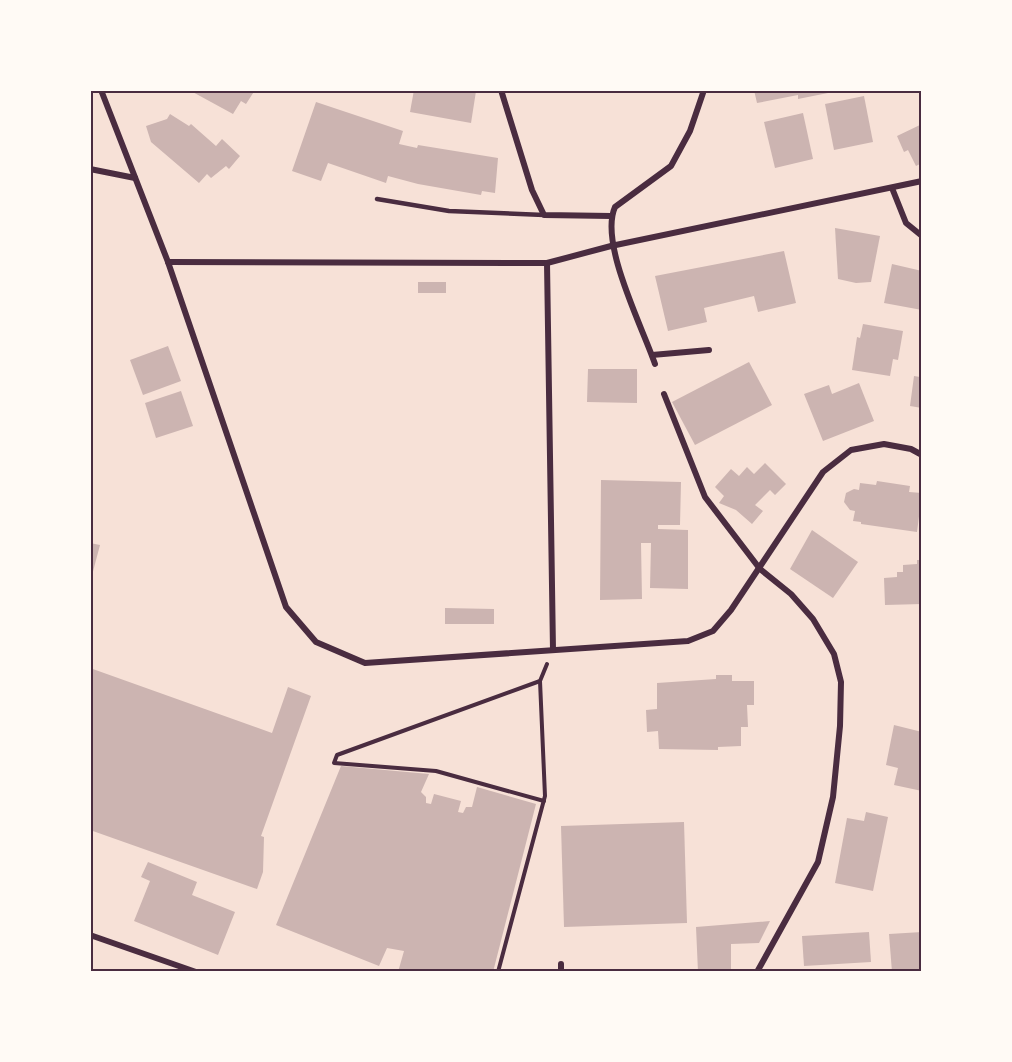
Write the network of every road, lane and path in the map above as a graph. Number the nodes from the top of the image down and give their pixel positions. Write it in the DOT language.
graph roads {
  1 [pos="101,90"];
  2 [pos="501,90"];
  3 [pos="704,90"];
  4 [pos="90,169"];
  5 [pos="135,178"];
  6 [pos="922,181"];
  7 [pos="892,188"];
  8 [pos="377,199"];
  9 [pos="544,215"];
  10 [pos="611,216"];
  11 [pos="922,236"];
  12 [pos="611,246"];
  13 [pos="168,262"];
  14 [pos="547,263"];
  15 [pos="709,350"];
  16 [pos="652,355"];
  17 [pos="655,364"];
  18 [pos="664,394"];
  19 [pos="922,455"];
  20 [pos="760,569"];
  21 [pos="553,650"];
  22 [pos="540,681"];
  23 [pos="544,801"];
  24 [pos="90,935"];
  25 [pos="561,964"];
  26 [pos="196,972"];
  27 [pos="498,972"];
  28 [pos="561,972"];
  29 [pos="757,972"];
  1 -- 5 [label="street"];
  2 -- 9 [label="street"];
  3 -- 10 [label="street"];
  4 -- 5 [label="street"];
  5 -- 13 [label="street"];
  6 -- 7 [label="street"];
  7 -- 11 [label="street"];
  7 -- 12 [label="street"];
  8 -- 9 [label="lane"];
  9 -- 10 [label="street"];
  10 -- 12 [label="street"];
  12 -- 14 [label="street"];
  12 -- 16 [label="street"];
  13 -- 14 [label="street"];
  13 -- 21 [label="street"];
  14 -- 21 [label="street"];
  15 -- 16 [label="street"];
  16 -- 17 [label="street"];
  18 -- 20 [label="street"];
  19 -- 20 [label="street"];
  20 -- 21 [label="street"];
  20 -- 29 [label="street"];
  21 -- 22 [label="path"];
  22 -- 23 [label="path"];
  22 -- 23 [label="path"];
  23 -- 27 [label="path"];
  24 -- 26 [label="street"];
  25 -- 28 [label="street"];
}
